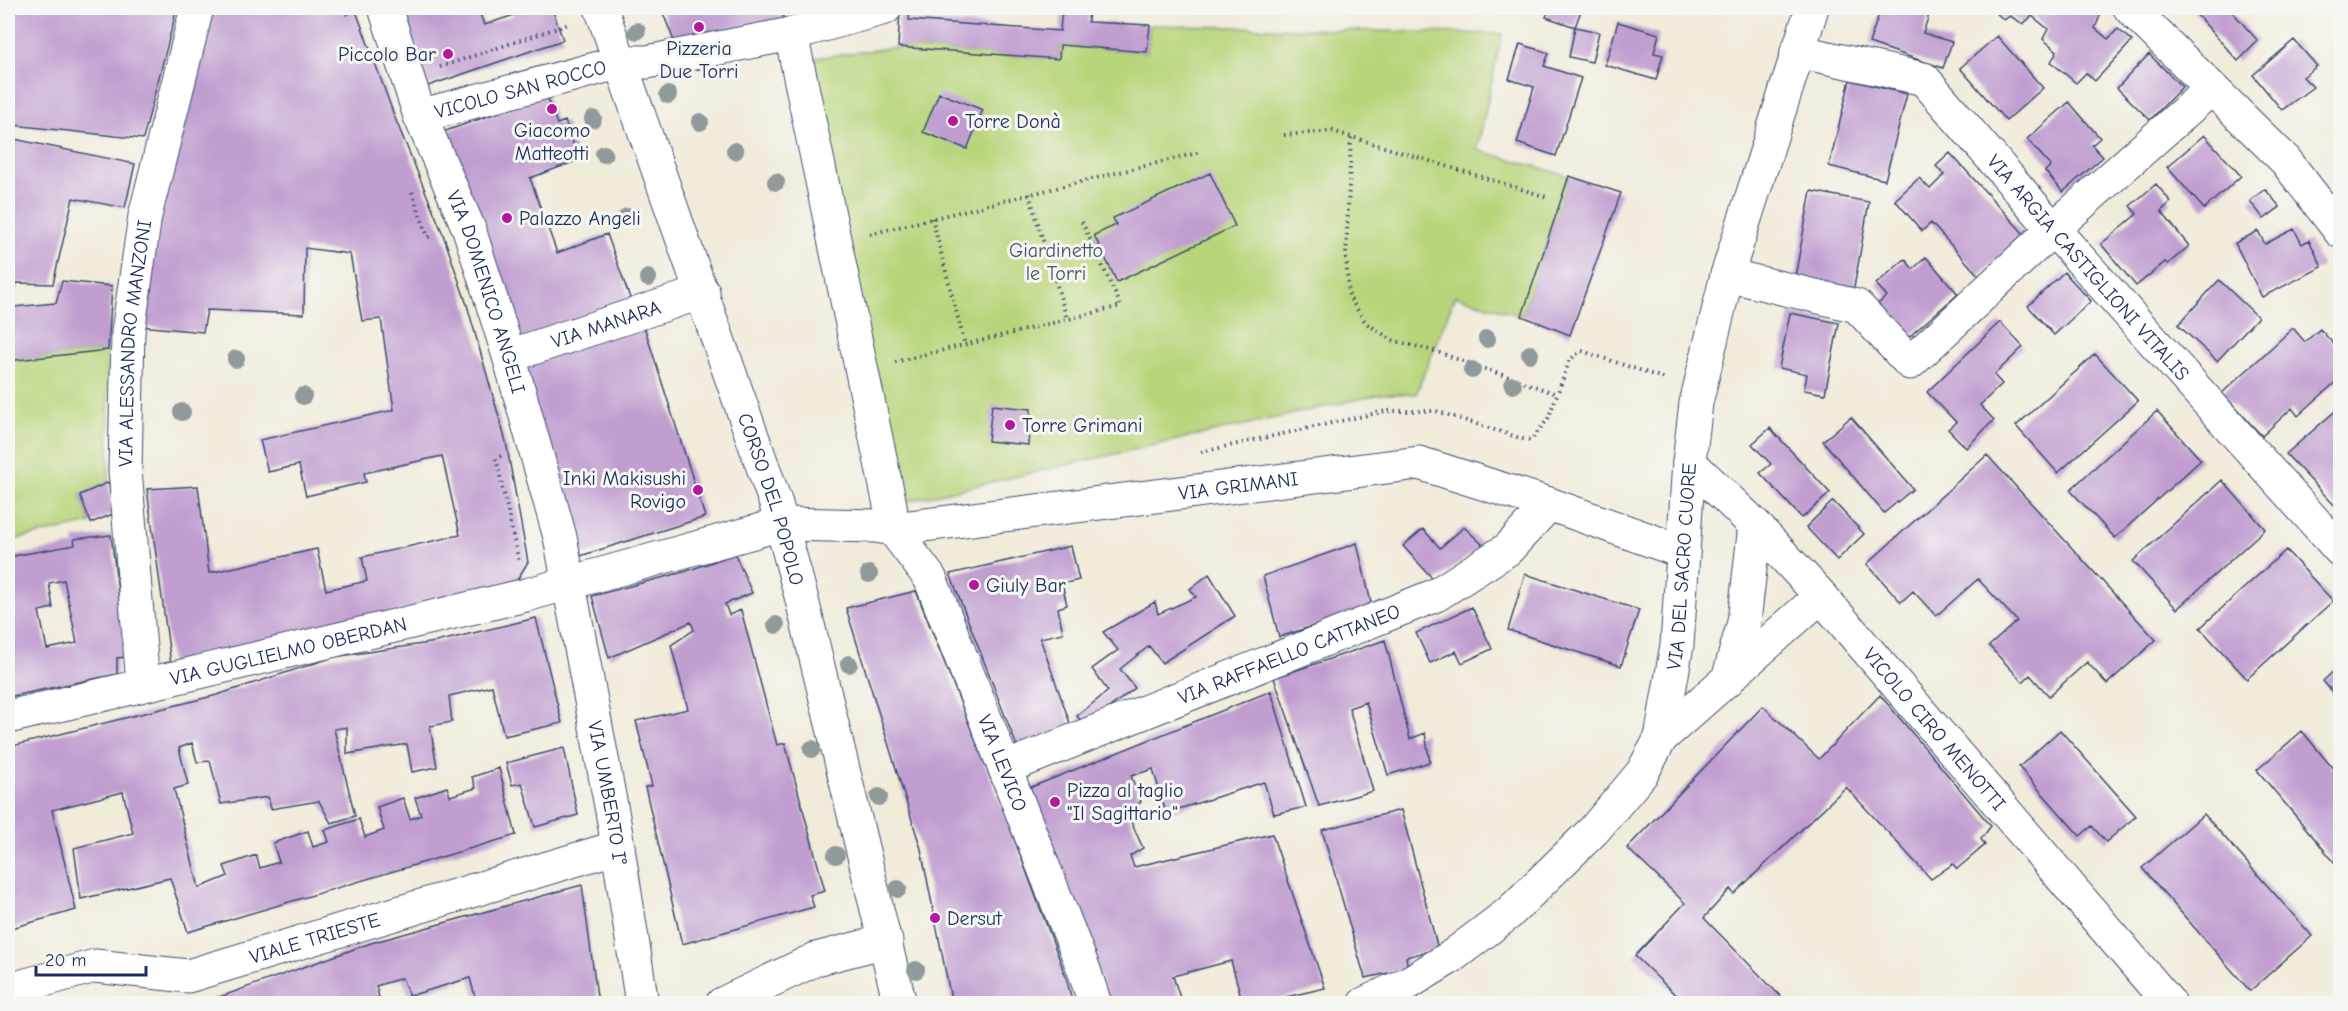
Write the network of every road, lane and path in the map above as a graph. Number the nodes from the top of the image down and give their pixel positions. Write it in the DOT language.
graph roads {
  1 [pos="197,8"];
  2 [pos="385,8"];
  3 [pos="601,8"];
  4 [pos="885,8"];
  5 [pos="1812,8"];
  6 [pos="2130,8"];
  7 [pos="800,24"];
  8 [pos="559,28"];
  9 [pos="1797,51"];
  10 [pos="621,62"];
  11 [pos="436,69"];
  12 [pos="2212,88"];
  13 [pos="420,116"];
  14 [pos="1284,135"];
  15 [pos="1351,138"];
  16 [pos="1201,152"];
  17 [pos="1029,194"];
  18 [pos="1547,197"];
  19 [pos="932,218"];
  20 [pos="1082,222"];
  21 [pos="2053,229"];
  22 [pos="2340,231"];
  23 [pos="835,242"];
  24 [pos="1727,275"];
  25 [pos="703,292"];
  26 [pos="1068,320"];
  27 [pos="965,345"];
  28 [pos="509,356"];
  29 [pos="862,370"];
  30 [pos="1671,381"];
  31 [pos="1557,394"];
  32 [pos="507,453"];
  33 [pos="1192,454"];
  34 [pos="1689,462"];
  35 [pos="1549,504"];
  36 [pos="782,524"];
  37 [pos="1755,525"];
  38 [pos="893,529"];
  39 [pos="2340,550"];
  40 [pos="1683,552"];
  41 [pos="522,573"];
  42 [pos="570,582"];
  43 [pos="1821,596"];
  44 [pos="1728,680"];
  45 [pos="143,684"];
  46 [pos="8,717"];
  47 [pos="1661,738"];
  48 [pos="1005,768"];
  49 [pos="618,847"];
  50 [pos="886,940"];
  51 [pos="8,990"];
  52 [pos="897,1002"];
  53 [pos="642,1004"];
  54 [pos="722,1004"];
  55 [pos="1095,1004"];
  56 [pos="1364,1004"];
  57 [pos="2170,1004"];
  1 -- 45 [label="street, VIA ALESSANDRO MANZONI"];
  2 -- 13 [label="street, VIA DOMENICO ANGELI"];
  3 -- 10 [label="street, CORSO DEL POPOLO"];
  4 -- 7 [label="street, VICOLO SAN ROCCO"];
  5 -- 9 [label="street, VIA DEL SACRO CUORE"];
  6 -- 12 [label="street"];
  7 -- 10 [label="street, VICOLO SAN ROCCO"];
  7 -- 23 [label="street"];
  8 -- 11 [label="path"];
  9 -- 21 [label="street, VIA ARGIA CASTIGLIONI VITALIS"];
  9 -- 24 [label="street, VIA DEL SACRO CUORE"];
  10 -- 13 [label="street, VICOLO SAN ROCCO"];
  10 -- 25 [label="street, CORSO DEL POPOLO"];
  12 -- 21 [label="street"];
  12 -- 22 [label="street"];
  13 -- 28 [label="street, VIA DOMENICO ANGELI"];
  14 -- 15 [label="path"];
  15 -- 18 [label="path"];
  15 -- 31 [label="path"];
  16 -- 17 [label="path"];
  17 -- 19 [label="path"];
  17 -- 26 [label="path"];
  19 -- 23 [label="path"];
  19 -- 27 [label="path"];
  20 -- 26 [label="path"];
  21 -- 24 [label="street"];
  21 -- 39 [label="street, VIA ARGIA CASTIGLIONI VITALIS"];
  23 -- 29 [label="street"];
  24 -- 34 [label="street, VIA DEL SACRO CUORE"];
  25 -- 28 [label="street, VIA MANARA"];
  25 -- 36 [label="street, CORSO DEL POPOLO"];
  26 -- 27 [label="path"];
  27 -- 29 [label="path"];
  28 -- 42 [label="street, VIA DOMENICO ANGELI"];
  29 -- 38 [label="street"];
  30 -- 31 [label="path"];
  31 -- 33 [label="path"];
  32 -- 41 [label="path"];
  34 -- 37 [label="street, VICOLO CIRO MENOTTI"];
  34 -- 40 [label="street, VIA DEL SACRO CUORE"];
  35 -- 38 [label="street, VIA GRIMANI"];
  35 -- 40 [label="street, VIA GRIMANI"];
  35 -- 48 [label="street, VIA RAFFAELLO CATTANEO"];
  36 -- 38 [label="street, VIA GRIMANI"];
  36 -- 42 [label="street, VIA GUGLIELMO OBERDAN"];
  36 -- 50 [label="street, CORSO DEL POPOLO"];
  37 -- 43 [label="street, VICOLO CIRO MENOTTI"];
  37 -- 44 [label="street"];
  38 -- 48 [label="street, VIA LEVICO"];
  40 -- 47 [label="street, VIA DEL SACRO CUORE"];
  42 -- 45 [label="street, VIA GUGLIELMO OBERDAN"];
  42 -- 49 [label="street, VIA UMBERTO I°"];
  43 -- 44 [label="street"];
  43 -- 57 [label="street, VICOLO CIRO MENOTTI"];
  44 -- 47 [label="street"];
  45 -- 46 [label="street, VIA GUGLIELMO OBERDAN"];
  47 -- 56 [label="street, VIA DEL SACRO CUORE"];
  48 -- 55 [label="street, VIA LEVICO"];
  49 -- 51 [label="street, VIALE TRIESTE"];
  49 -- 53 [label="street, VIA UMBERTO I°"];
  50 -- 52 [label="street, CORSO DEL POPOLO"];
  50 -- 54 [label="street"];
}
